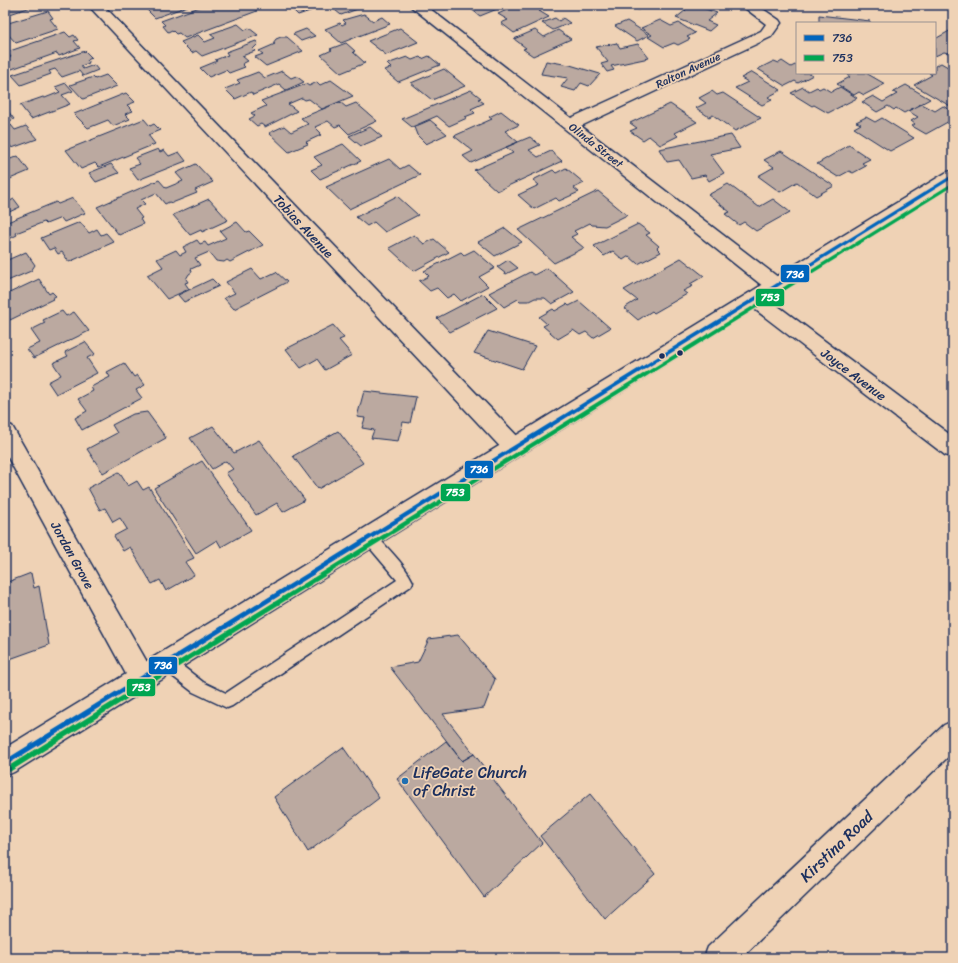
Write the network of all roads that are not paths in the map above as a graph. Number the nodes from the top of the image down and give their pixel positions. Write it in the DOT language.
graph roads {
  1 [pos="95,5"];
  2 [pos="416,5"];
  3 [pos="748,5"];
  4 [pos="570,125"];
  5 [pos="953,176"];
  6 [pos="776,286"];
  7 [pos="755,299"];
  8 [pos="5,432"];
  9 [pos="514,447"];
  10 [pos="953,449"];
  11 [pos="369,537"];
  12 [pos="167,663"];
  13 [pos="142,678"];
  14 [pos="953,734"];
  15 [pos="5,763"];
  16 [pos="719,958"];
  1 -- 9 [label="street, Tobias Avenue"];
  2 -- 4 [label="street, Olinda Street"];
  3 -- 4 [label="street, Ralton Avenue"];
  4 -- 6 [label="street, Olinda Street"];
  5 -- 6 [label="street"];
  6 -- 7 [label="street"];
  7 -- 9 [label="street"];
  7 -- 10 [label="street, Joyce Avenue"];
  8 -- 13 [label="street, Jordan Grove"];
  9 -- 11 [label="street"];
  11 -- 12 [label="street"];
  11 -- 12 [label="lane"];
  12 -- 13 [label="street"];
  13 -- 15 [label="street"];
  14 -- 16 [label="street, Kirstina Road"];
}
